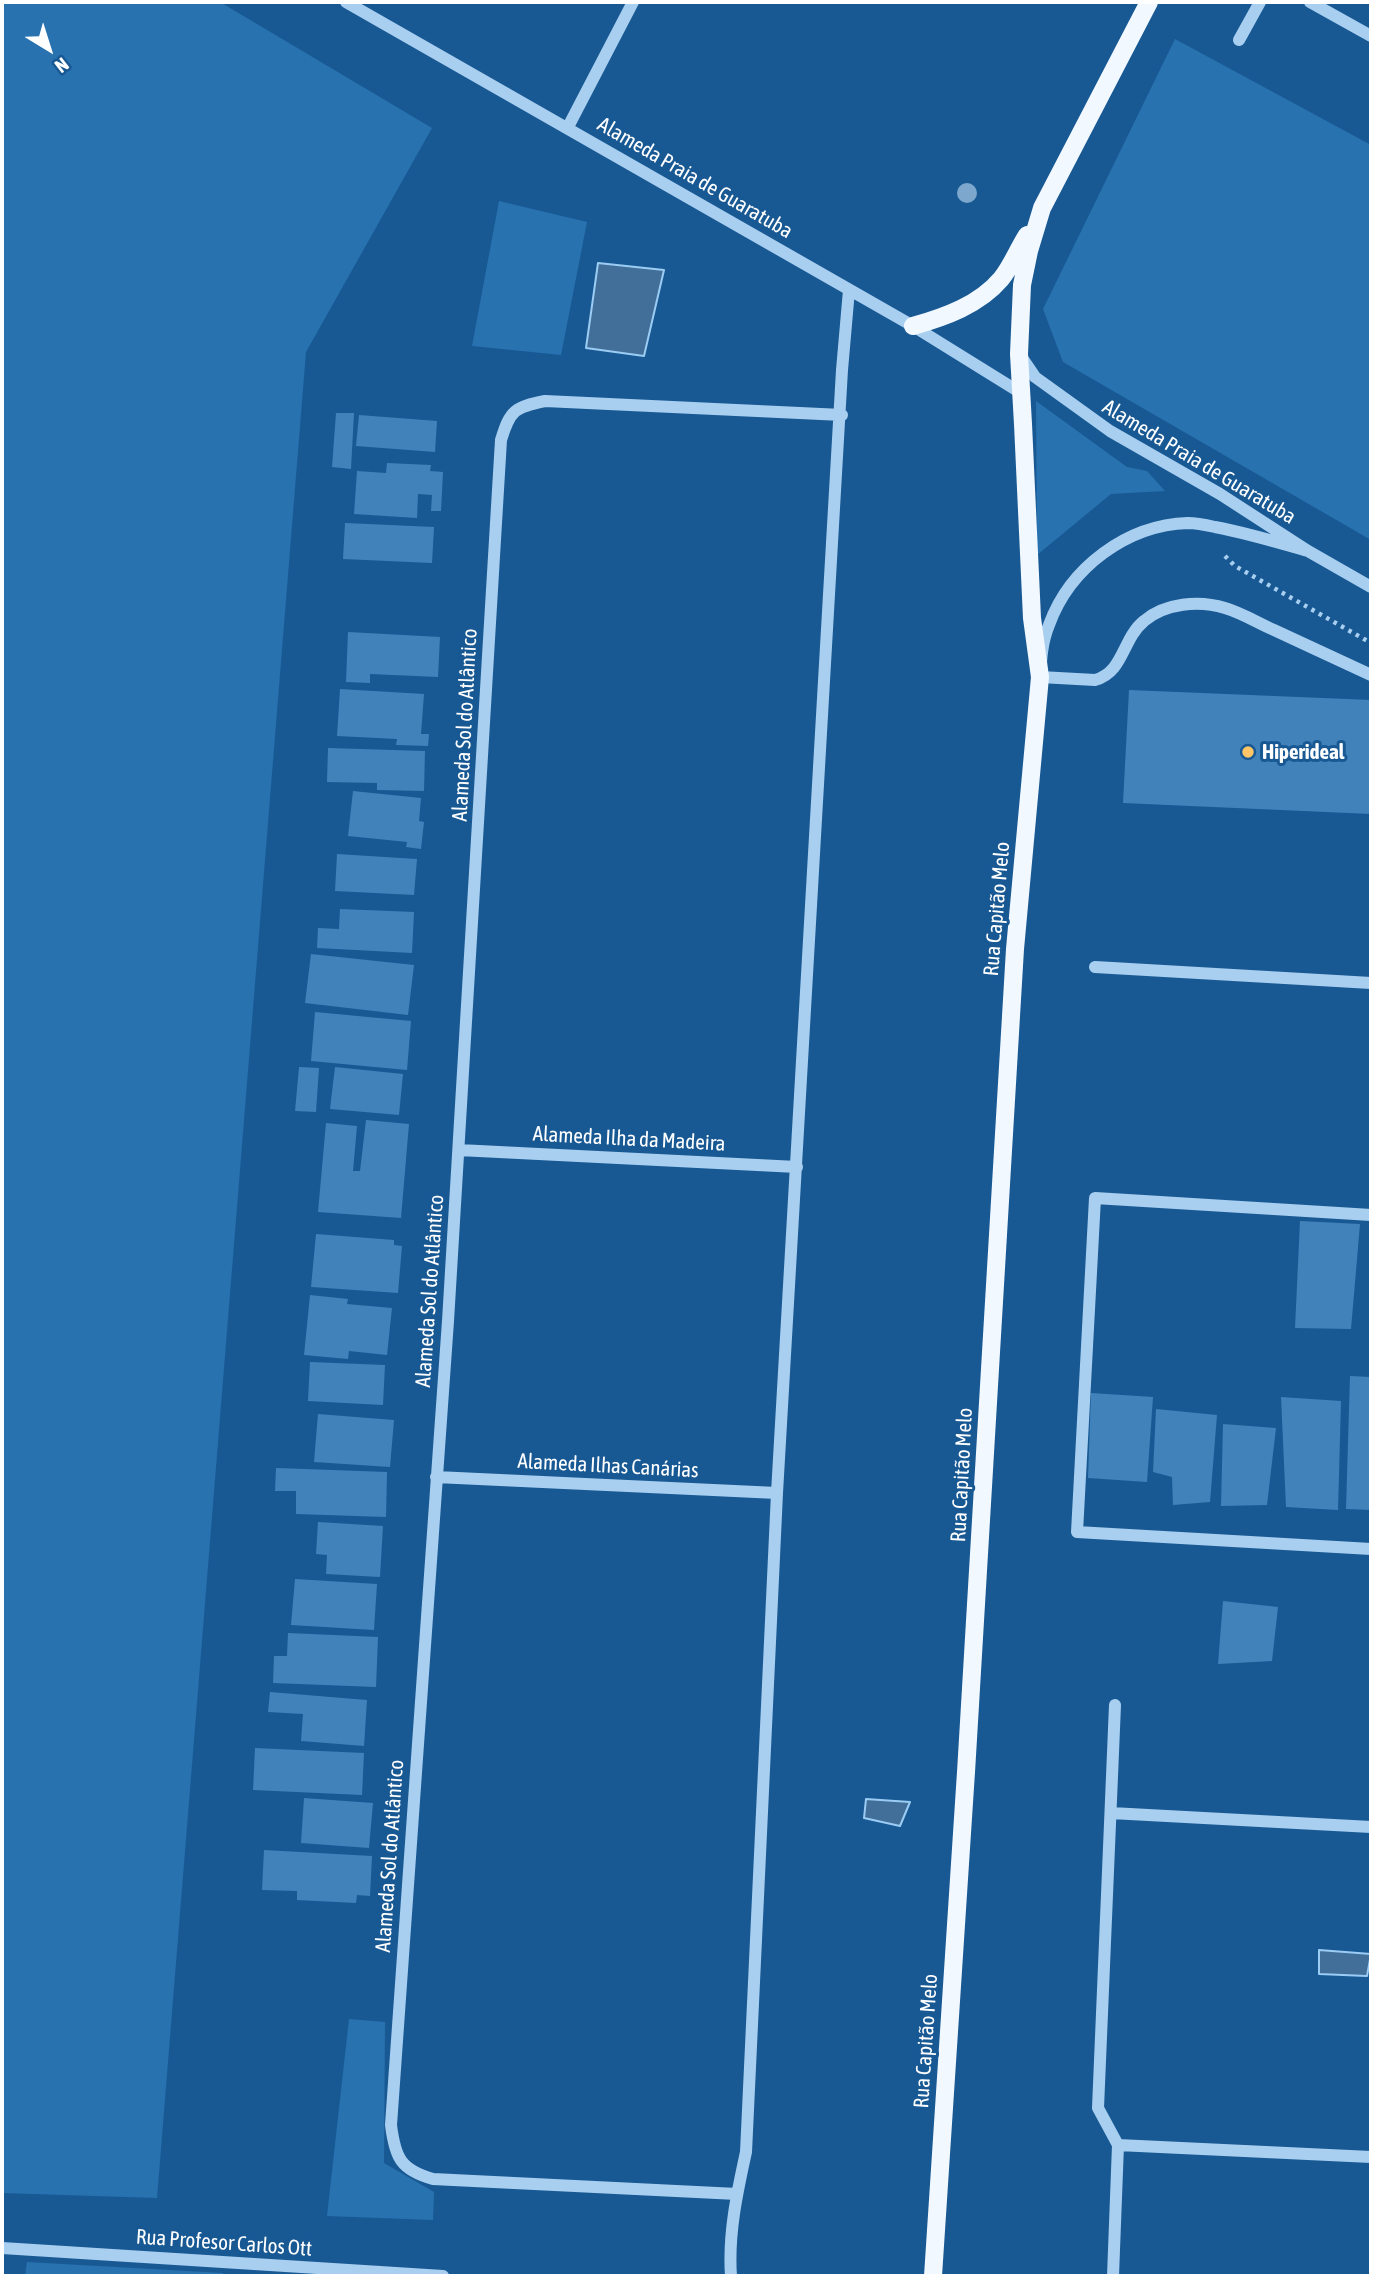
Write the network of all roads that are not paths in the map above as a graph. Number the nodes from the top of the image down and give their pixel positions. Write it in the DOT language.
graph roads {
  1 [pos="346,2"];
  2 [pos="633,2"];
  3 [pos="1149,2"];
  4 [pos="1261,2"];
  5 [pos="1310,2"];
  6 [pos="1371,36"];
  7 [pos="1239,40"];
  8 [pos="568,127"];
  9 [pos="1042,208"];
  10 [pos="849,290"];
  11 [pos="913,326"];
  12 [pos="1019,354"];
  13 [pos="1021,393"];
  14 [pos="842,415"];
  15 [pos="1308,551"];
  16 [pos="1371,587"];
  17 [pos="1371,675"];
  18 [pos="1040,677"];
  19 [pos="1095,967"];
  20 [pos="1371,983"];
  21 [pos="459,1150"];
  22 [pos="797,1167"];
  23 [pos="1371,1215"];
  24 [pos="436,1477"];
  25 [pos="777,1493"];
  26 [pos="1371,1549"];
  27 [pos="1115,1705"];
  28 [pos="1111,1813"];
  29 [pos="1371,1827"];
  30 [pos="1118,2145"];
  31 [pos="1371,2157"];
  32 [pos="737,2194"];
  33 [pos="2,2248"];
  34 [pos="2,2258"];
  35 [pos="443,2276"];
  36 [pos="731,2276"];
  37 [pos="933,2276"];
  38 [pos="1113,2276"];
  1 -- 8 [label="street, Alameda Praia de Guaratuba"];
  2 -- 8 [label="street"];
  3 -- 9 [label="main road"];
  4 -- 7 [label="street"];
  5 -- 6 [label="street"];
  8 -- 10 [label="street, Alameda Praia de Guaratuba"];
  9 -- 11 [label="main road"];
  9 -- 12 [label="main road, Rua Capitão Melo"];
  10 -- 11 [label="street, Alameda Praia de Guaratuba"];
  10 -- 14 [label="street"];
  11 -- 13 [label="street, Alameda Praia de Guaratuba"];
  12 -- 13 [label="main road, Rua Capitão Melo"];
  12 -- 15 [label="street, Alameda Praia de Guaratuba"];
  13 -- 18 [label="main road, Rua Capitão Melo"];
  14 -- 21 [label="street, Alameda Sol do Atlântico"];
  14 -- 22 [label="street"];
  15 -- 16 [label="street, Alameda Praia de Guaratuba"];
  15 -- 18 [label="street, Rua Capitão Melo"];
  17 -- 18 [label="street"];
  18 -- 37 [label="main road, Rua Capitão Melo"];
  19 -- 20 [label="street"];
  21 -- 22 [label="street, Alameda Ilha da Madeira"];
  21 -- 24 [label="street, Alameda Sol do Atlântico"];
  22 -- 25 [label="street"];
  23 -- 26 [label="street"];
  24 -- 25 [label="street, Alameda Ilhas Canárias"];
  24 -- 32 [label="street, Alameda Sol do Atlântico"];
  25 -- 32 [label="street"];
  27 -- 28 [label="street"];
  28 -- 29 [label="street"];
  28 -- 30 [label="street"];
  30 -- 31 [label="street"];
  30 -- 38 [label="street"];
  32 -- 36 [label="street"];
  33 -- 34 [label="street"];
  33 -- 35 [label="street, Rua Profesor Carlos Ott"];
}
